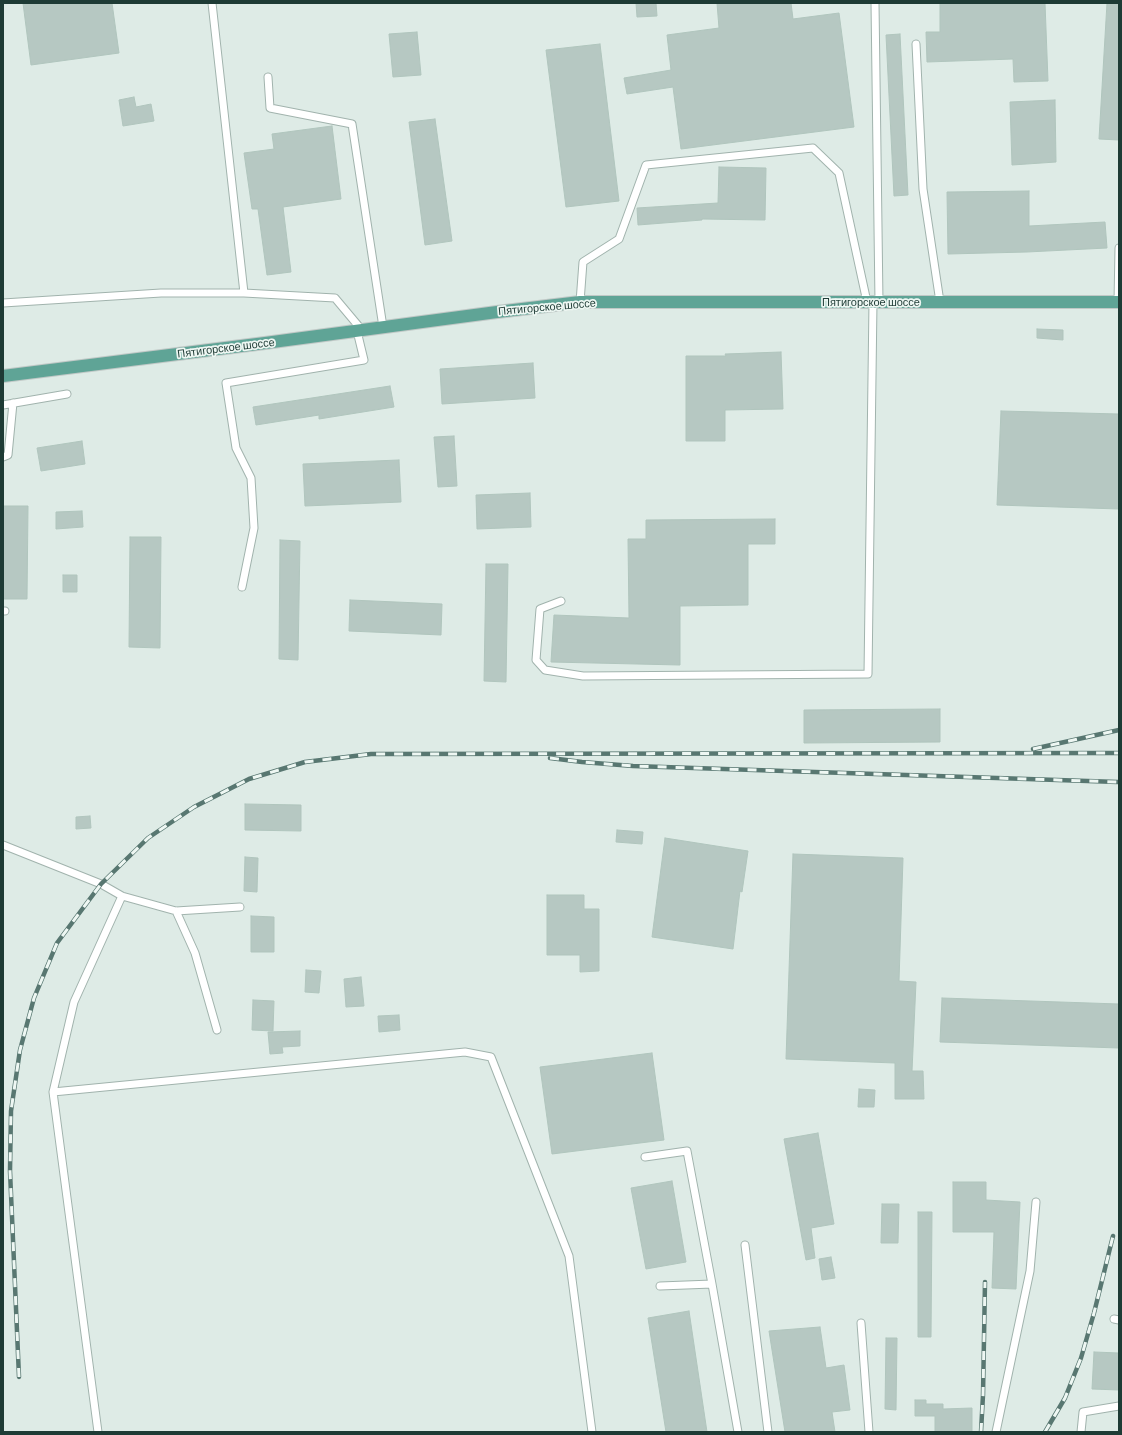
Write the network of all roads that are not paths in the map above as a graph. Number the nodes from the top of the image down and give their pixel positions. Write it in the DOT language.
graph roads {
  1 [pos="212,3"];
  2 [pos="875,3"];
  3 [pos="916,44"];
  4 [pos="268,77"];
  5 [pos="1119,248"];
  6 [pos="244,292"];
  7 [pos="580,302"];
  8 [pos="873,302"];
  9 [pos="940,302"];
  10 [pos="1118,302"];
  11 [pos="3,303"];
  12 [pos="383,327"];
  13 [pos="359,330"];
  14 [pos="3,376"];
  15 [pos="67,394"];
  16 [pos="13,403"];
  17 [pos="3,405"];
  18 [pos="3,457"];
  19 [pos="242,587"];
  20 [pos="560,601"];
  21 [pos="3,845"];
  22 [pos="122,896"];
  23 [pos="240,907"];
  24 [pos="176,911"];
  25 [pos="217,1030"];
  26 [pos="53,1092"];
  27 [pos="645,1157"];
  28 [pos="1036,1202"];
  29 [pos="745,1246"];
  30 [pos="712,1284"];
  31 [pos="660,1286"];
  32 [pos="862,1323"];
  33 [pos="1119,1406"];
  34 [pos="98,1432"];
  35 [pos="592,1432"];
  36 [pos="738,1432"];
  37 [pos="768,1432"];
  38 [pos="869,1432"];
  39 [pos="996,1432"];
  40 [pos="1081,1432"];
  1 -- 6 [label="lane"];
  2 -- 8 [label="lane"];
  3 -- 9 [label="lane"];
  4 -- 12 [label="lane"];
  5 -- 10 [label="lane"];
  6 -- 11 [label="lane"];
  6 -- 13 [label="lane"];
  7 -- 8 [label="main road, Пятигорское шоссе"];
  7 -- 8 [label="lane"];
  7 -- 12 [label="main road, Пятигорское шоссе"];
  8 -- 9 [label="main road, Пятигорское шоссе"];
  8 -- 20 [label="lane"];
  9 -- 10 [label="main road, Пятигорское шоссе"];
  12 -- 13 [label="main road, Пятигорское шоссе"];
  13 -- 14 [label="main road, Пятигорское шоссе"];
  13 -- 19 [label="lane"];
  15 -- 16 [label="lane"];
  16 -- 17 [label="lane"];
  16 -- 18 [label="lane"];
  21 -- 22 [label="lane"];
  22 -- 24 [label="lane"];
  22 -- 26 [label="lane"];
  23 -- 24 [label="lane"];
  24 -- 25 [label="lane"];
  26 -- 34 [label="lane"];
  26 -- 35 [label="lane"];
  27 -- 30 [label="lane"];
  28 -- 39 [label="lane"];
  29 -- 37 [label="lane"];
  30 -- 31 [label="lane"];
  30 -- 36 [label="lane"];
  32 -- 38 [label="lane"];
  33 -- 40 [label="lane"];
}
